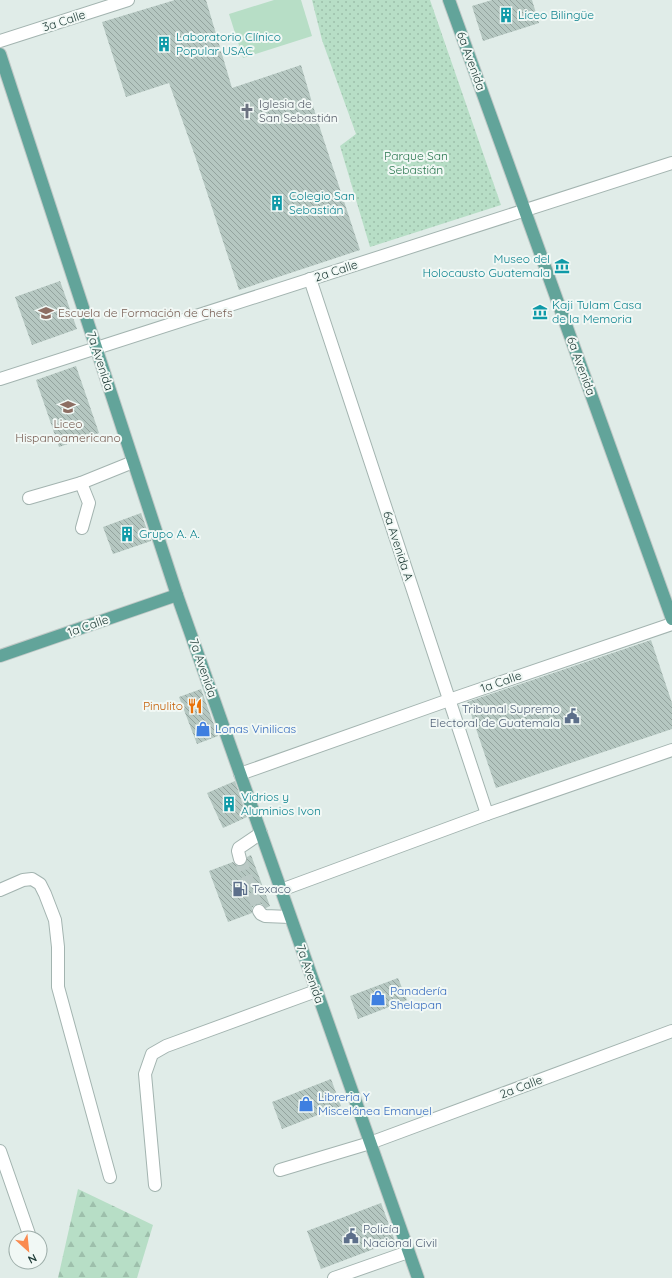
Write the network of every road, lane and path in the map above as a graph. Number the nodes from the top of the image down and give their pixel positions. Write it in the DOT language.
graph roads {
  1 [pos="128,0"];
  2 [pos="449,0"];
  3 [pos="0,42"];
  4 [pos="0,54"];
  5 [pos="672,164"];
  6 [pos="525,210"];
  7 [pos="310,279"];
  8 [pos="95,348"];
  9 [pos="0,379"];
  10 [pos="133,462"];
  11 [pos="81,483"];
  12 [pos="29,498"];
  13 [pos="82,528"];
  14 [pos="177,595"];
  15 [pos="672,619"];
  16 [pos="672,624"];
  17 [pos="0,656"];
  18 [pos="449,700"];
  19 [pos="672,750"];
  20 [pos="240,774"];
  21 [pos="487,814"];
  22 [pos="261,833"];
  23 [pos="240,859"];
  24 [pos="0,890"];
  25 [pos="281,890"];
  26 [pos="259,910"];
  27 [pos="290,917"];
  28 [pos="316,991"];
  29 [pos="672,1030"];
  30 [pos="370,1144"];
  31 [pos="0,1151"];
  32 [pos="280,1170"];
  33 [pos="110,1177"];
  34 [pos="155,1185"];
  35 [pos="28,1230"];
  36 [pos="408,1252"];
  37 [pos="334,1278"];
  38 [pos="418,1278"];
  1 -- 3 [label="street, 3a Calle"];
  2 -- 6 [label="main road, 6a Avenida"];
  4 -- 8 [label="main road, 7a Avenida"];
  5 -- 6 [label="street, 2a Calle"];
  6 -- 7 [label="street, 2a Calle"];
  6 -- 15 [label="main road, 6a Avenida"];
  7 -- 8 [label="street, 2a Calle"];
  7 -- 18 [label="street, 6a Avenida A"];
  8 -- 9 [label="street, 2a Calle"];
  8 -- 10 [label="main road, 7a Avenida"];
  10 -- 11 [label="street"];
  10 -- 14 [label="main road, 7a Avenida"];
  11 -- 12 [label="street"];
  11 -- 13 [label="street"];
  14 -- 17 [label="main road, 1a Calle"];
  14 -- 20 [label="main road, 7a Avenida"];
  16 -- 18 [label="street, 1a Calle"];
  18 -- 20 [label="street, 1a Calle"];
  18 -- 21 [label="street, 6a Avenida A"];
  19 -- 21 [label="street"];
  20 -- 22 [label="main road, 7a Avenida"];
  21 -- 25 [label="street"];
  22 -- 23 [label="street"];
  22 -- 25 [label="main road, 7a Avenida"];
  24 -- 33 [label="street"];
  25 -- 27 [label="main road, 7a Avenida"];
  26 -- 27 [label="street"];
  27 -- 28 [label="main road, 7a Avenida"];
  28 -- 30 [label="main road, 7a Avenida"];
  28 -- 34 [label="street"];
  29 -- 30 [label="street, 2a Calle"];
  30 -- 32 [label="street, 2a Calle"];
  30 -- 36 [label="main road, 7a Avenida"];
  31 -- 35 [label="street"];
  36 -- 37 [label="street"];
  36 -- 38 [label="main road, 7a Avenida"];
}
